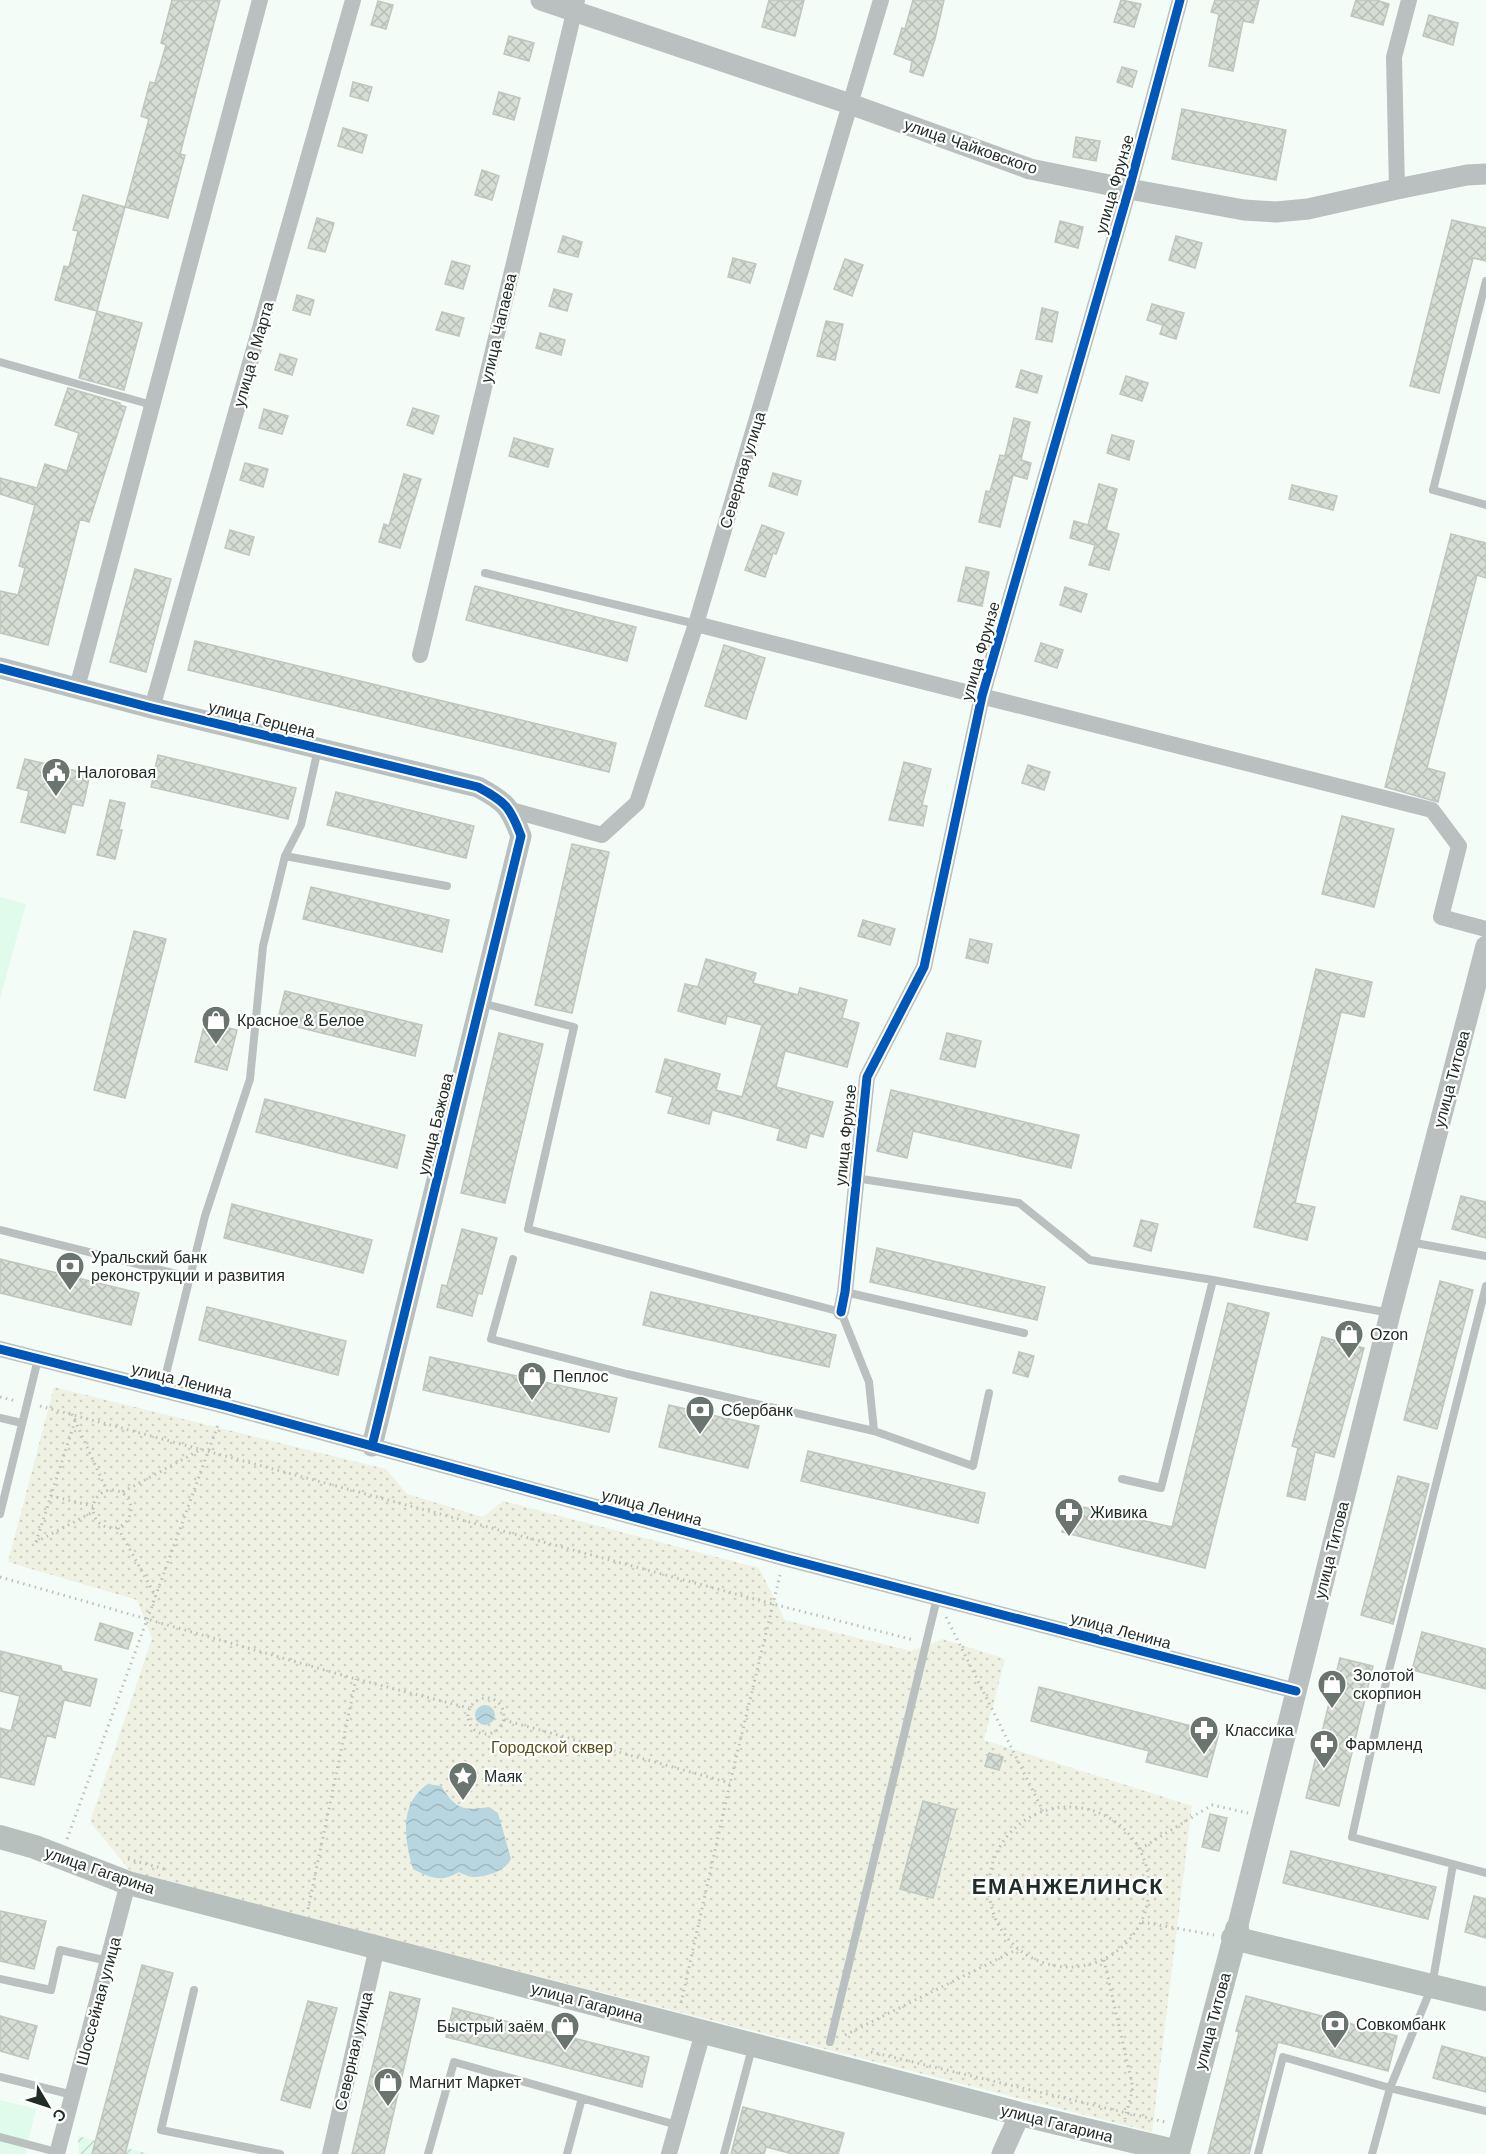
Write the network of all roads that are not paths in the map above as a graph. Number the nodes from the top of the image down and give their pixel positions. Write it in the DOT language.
graph roads {
  1 [pos="260,0"];
  2 [pos="353,0"];
  3 [pos="541,0"];
  4 [pos="881,0"];
  5 [pos="1180,0"];
  6 [pos="1409,0"];
  7 [pos="576,5"];
  8 [pos="850,104"];
  9 [pos="1486,174"];
  10 [pos="1129,189"];
  11 [pos="1397,189"];
  12 [pos="1486,281"];
  13 [pos="0,362"];
  14 [pos="152,405"];
  15 [pos="1486,505"];
  16 [pos="485,573"];
  17 [pos="696,624"];
  18 [pos="420,656"];
  19 [pos="0,668"];
  20 [pos="77,688"];
  21 [pos="982,696"];
  22 [pos="152,708"];
  23 [pos="318,748"];
  24 [pos="511,810"];
  25 [pos="285,856"];
  26 [pos="447,886"];
  27 [pos="1486,929"];
  28 [pos="1486,945"];
  29 [pos="480,1003"];
  30 [pos="855,1178"];
  31 [pos="0,1230"];
  32 [pos="1409,1242"];
  33 [pos="1486,1256"];
  34 [pos="513,1259"];
  35 [pos="189,1277"];
  36 [pos="1213,1280"];
  37 [pos="1486,1287"];
  38 [pos="845,1292"];
  39 [pos="841,1312"];
  40 [pos="1390,1314"];
  41 [pos="1024,1333"];
  42 [pos="0,1349"];
  43 [pos="38,1359"];
  44 [pos="162,1390"];
  45 [pos="989,1393"];
  46 [pos="0,1418"];
  47 [pos="22,1423"];
  48 [pos="874,1431"];
  49 [pos="372,1446"];
  50 [pos="1122,1479"];
  51 [pos="2,1500"];
  52 [pos="0,1514"];
  53 [pos="937,1598"];
  54 [pos="1296,1691"];
  55 [pos="0,1837"];
  56 [pos="1454,1864"];
  57 [pos="1486,1873"];
  58 [pos="128,1883"];
  59 [pos="1235,1934"];
  60 [pos="377,1947"];
  61 [pos="109,1961"];
  62 [pos="0,1979"];
  63 [pos="1432,1986"];
  64 [pos="194,1990"];
  65 [pos="1486,1999"];
  66 [pos="703,2032"];
  67 [pos="830,2042"];
  68 [pos="753,2045"];
  69 [pos="0,2077"];
  70 [pos="1390,2088"];
  71 [pos="73,2095"];
  72 [pos="582,2098"];
  73 [pos="1486,2111"];
  74 [pos="1020,2114"];
  75 [pos="677,2124"];
  76 [pos="0,2137"];
  77 [pos="57,2153"];
  78 [pos="1177,2153"];
  79 [pos="280,2154"];
  80 [pos="330,2154"];
  81 [pos="428,2154"];
  82 [pos="567,2154"];
  83 [pos="669,2154"];
  84 [pos="724,2154"];
  85 [pos="1002,2154"];
  86 [pos="1258,2154"];
  87 [pos="1372,2154"];
  1 -- 14 [label="street"];
  2 -- 22 [label="street, улица 8 Марта"];
  3 -- 7 [label="street, улица Чайковского"];
  4 -- 8 [label="street, Северная улица"];
  5 -- 10 [label="street, улица Фрунзе"];
  6 -- 11 [label="street"];
  7 -- 8 [label="street, улица Чайковского"];
  7 -- 18 [label="street, улица Чапаева"];
  8 -- 10 [label="street, улица Чайковского"];
  8 -- 17 [label="street, Северная улица"];
  9 -- 11 [label="street, улица Чайковского"];
  10 -- 11 [label="street, улица Чайковского"];
  10 -- 21 [label="street, улица Фрунзе"];
  12 -- 15 [label="lane"];
  13 -- 14 [label="lane"];
  14 -- 20 [label="street"];
  16 -- 17 [label="lane"];
  17 -- 21 [label="street"];
  17 -- 24 [label="street, Северная улица"];
  19 -- 20 [label="street, улица Герцена"];
  20 -- 22 [label="street, улица Герцена"];
  21 -- 27 [label="street"];
  21 -- 30 [label="street, улица Фрунзе"];
  22 -- 23 [label="street, улица Герцена"];
  23 -- 24 [label="street, улица Герцена"];
  23 -- 25 [label="lane"];
  24 -- 29 [label="street, улица Бажова"];
  25 -- 26 [label="lane"];
  25 -- 35 [label="lane"];
  28 -- 32 [label="street, улица Титова"];
  29 -- 39 [label="lane"];
  29 -- 49 [label="street, улица Бажова"];
  30 -- 36 [label="lane"];
  30 -- 38 [label="street, улица Фрунзе"];
  31 -- 35 [label="lane"];
  32 -- 33 [label="lane"];
  32 -- 40 [label="street, улица Титова"];
  34 -- 48 [label="lane"];
  35 -- 44 [label="lane"];
  36 -- 40 [label="lane"];
  36 -- 50 [label="lane"];
  37 -- 56 [label="lane"];
  38 -- 39 [label="street, улица Фрунзе"];
  38 -- 41 [label="lane"];
  39 -- 48 [label="lane"];
  40 -- 54 [label="street, улица Титова"];
  42 -- 43 [label="street, улица Ленина"];
  43 -- 44 [label="street, улица Ленина"];
  43 -- 47 [label="lane"];
  44 -- 49 [label="street, улица Ленина"];
  45 -- 48 [label="lane"];
  46 -- 47 [label="lane"];
  47 -- 51 [label="lane"];
  49 -- 53 [label="street, улица Ленина"];
  51 -- 52 [label="lane"];
  53 -- 54 [label="street, улица Ленина"];
  53 -- 67 [label="lane"];
  54 -- 59 [label="street, улица Титова"];
  55 -- 58 [label="main road, улица Гагарина"];
  56 -- 57 [label="lane"];
  56 -- 63 [label="lane"];
  58 -- 60 [label="main road, улица Гагарина"];
  58 -- 61 [label="street, Шоссейная улица"];
  59 -- 63 [label="main road"];
  59 -- 78 [label="main road, улица Титова"];
  60 -- 66 [label="main road, улица Гагарина"];
  60 -- 80 [label="street, Северная улица"];
  61 -- 62 [label="lane"];
  61 -- 71 [label="street, Шоссейная улица"];
  63 -- 65 [label="main road"];
  63 -- 70 [label="lane"];
  64 -- 79 [label="lane"];
  66 -- 68 [label="main road, улица Гагарина"];
  66 -- 75 [label="street"];
  68 -- 74 [label="main road, улица Гагарина"];
  68 -- 84 [label="lane"];
  69 -- 71 [label="lane"];
  70 -- 73 [label="lane"];
  70 -- 86 [label="lane"];
  70 -- 87 [label="lane"];
  71 -- 77 [label="street, Шоссейная улица"];
  72 -- 75 [label="lane"];
  72 -- 81 [label="lane"];
  72 -- 82 [label="lane"];
  74 -- 78 [label="main road, улица Гагарина"];
  74 -- 85 [label="street"];
  75 -- 83 [label="street"];
  76 -- 77 [label="lane"];
}
